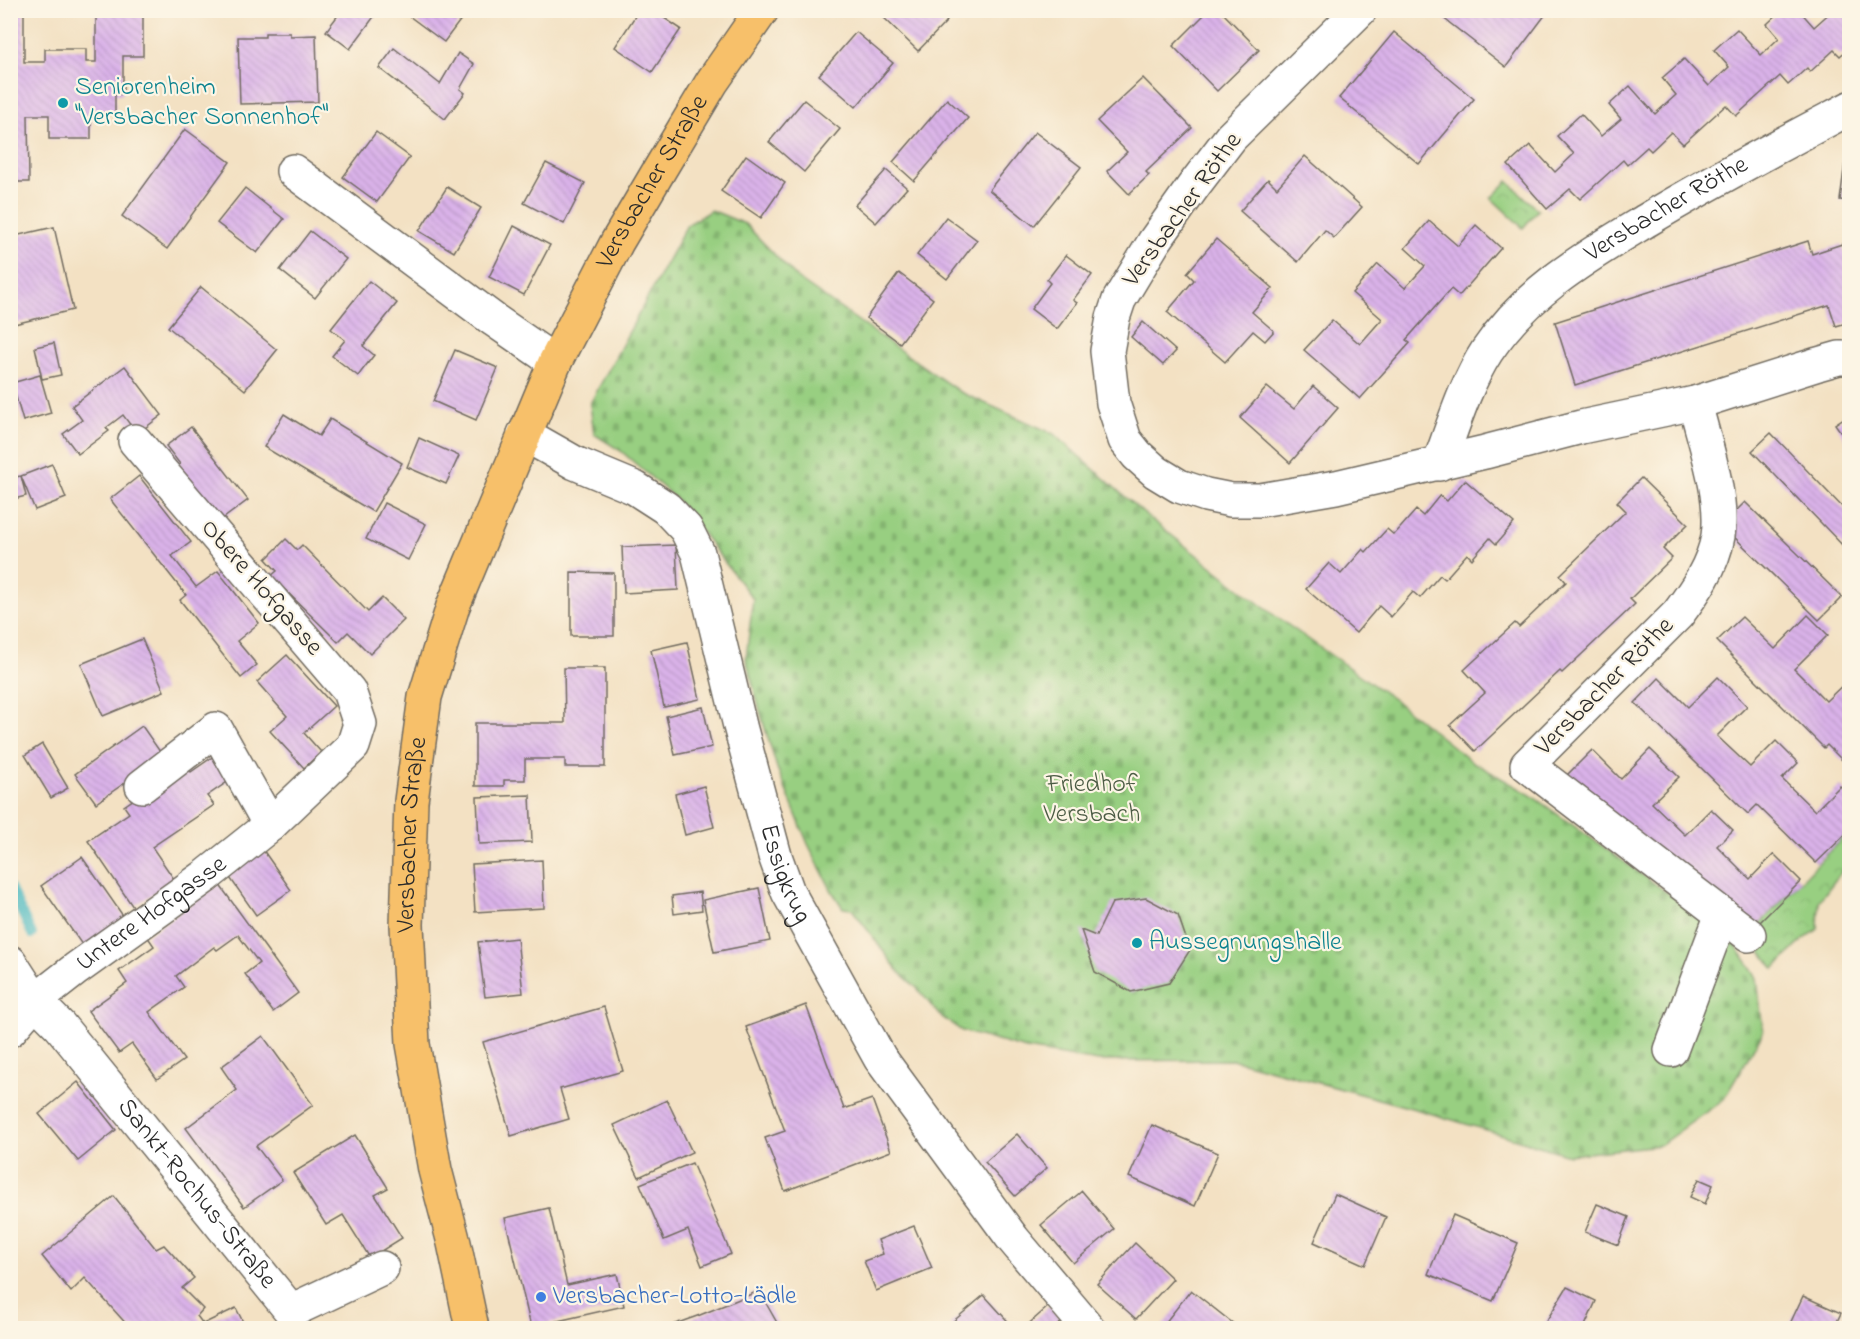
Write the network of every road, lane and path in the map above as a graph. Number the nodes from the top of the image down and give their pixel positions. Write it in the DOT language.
graph roads {
  1 [pos="762,10"];
  2 [pos="1360,10"];
  3 [pos="1850,108"];
  4 [pos="293,171"];
  5 [pos="1850,358"];
  6 [pos="555,362"];
  7 [pos="1695,403"];
  8 [pos="524,434"];
  9 [pos="135,441"];
  10 [pos="1439,464"];
  11 [pos="353,746"];
  12 [pos="142,786"];
  13 [pos="270,825"];
  14 [pos="1722,914"];
  15 [pos="1749,935"];
  16 [pos="10,962"];
  17 [pos="35,1001"];
  18 [pos="10,1030"];
  19 [pos="1671,1050"];
  20 [pos="382,1268"];
  21 [pos="472,1329"];
  22 [pos="1088,1329"];
  1 -- 6 [label="main road, Versbacher Straße"];
  2 -- 10 [label="street, Versbacher Röthe"];
  3 -- 10 [label="street, Versbacher Röthe"];
  4 -- 6 [label="street"];
  5 -- 7 [label="street, Versbacher Röthe"];
  6 -- 8 [label="main road, Versbacher Straße"];
  7 -- 10 [label="street, Versbacher Röthe"];
  7 -- 14 [label="street, Versbacher Röthe"];
  8 -- 21 [label="main road, Versbacher Straße"];
  8 -- 22 [label="street, Essigkrug"];
  9 -- 11 [label="street, Obere Hofgasse"];
  11 -- 13 [label="street, Untere Hofgasse"];
  12 -- 13 [label="street"];
  13 -- 17 [label="street, Untere Hofgasse"];
  14 -- 15 [label="street"];
  14 -- 19 [label="street"];
  16 -- 17 [label="street"];
  17 -- 18 [label="street, Untere Hofgasse"];
  17 -- 20 [label="street, Sankt-Rochus-Straße"];
}
